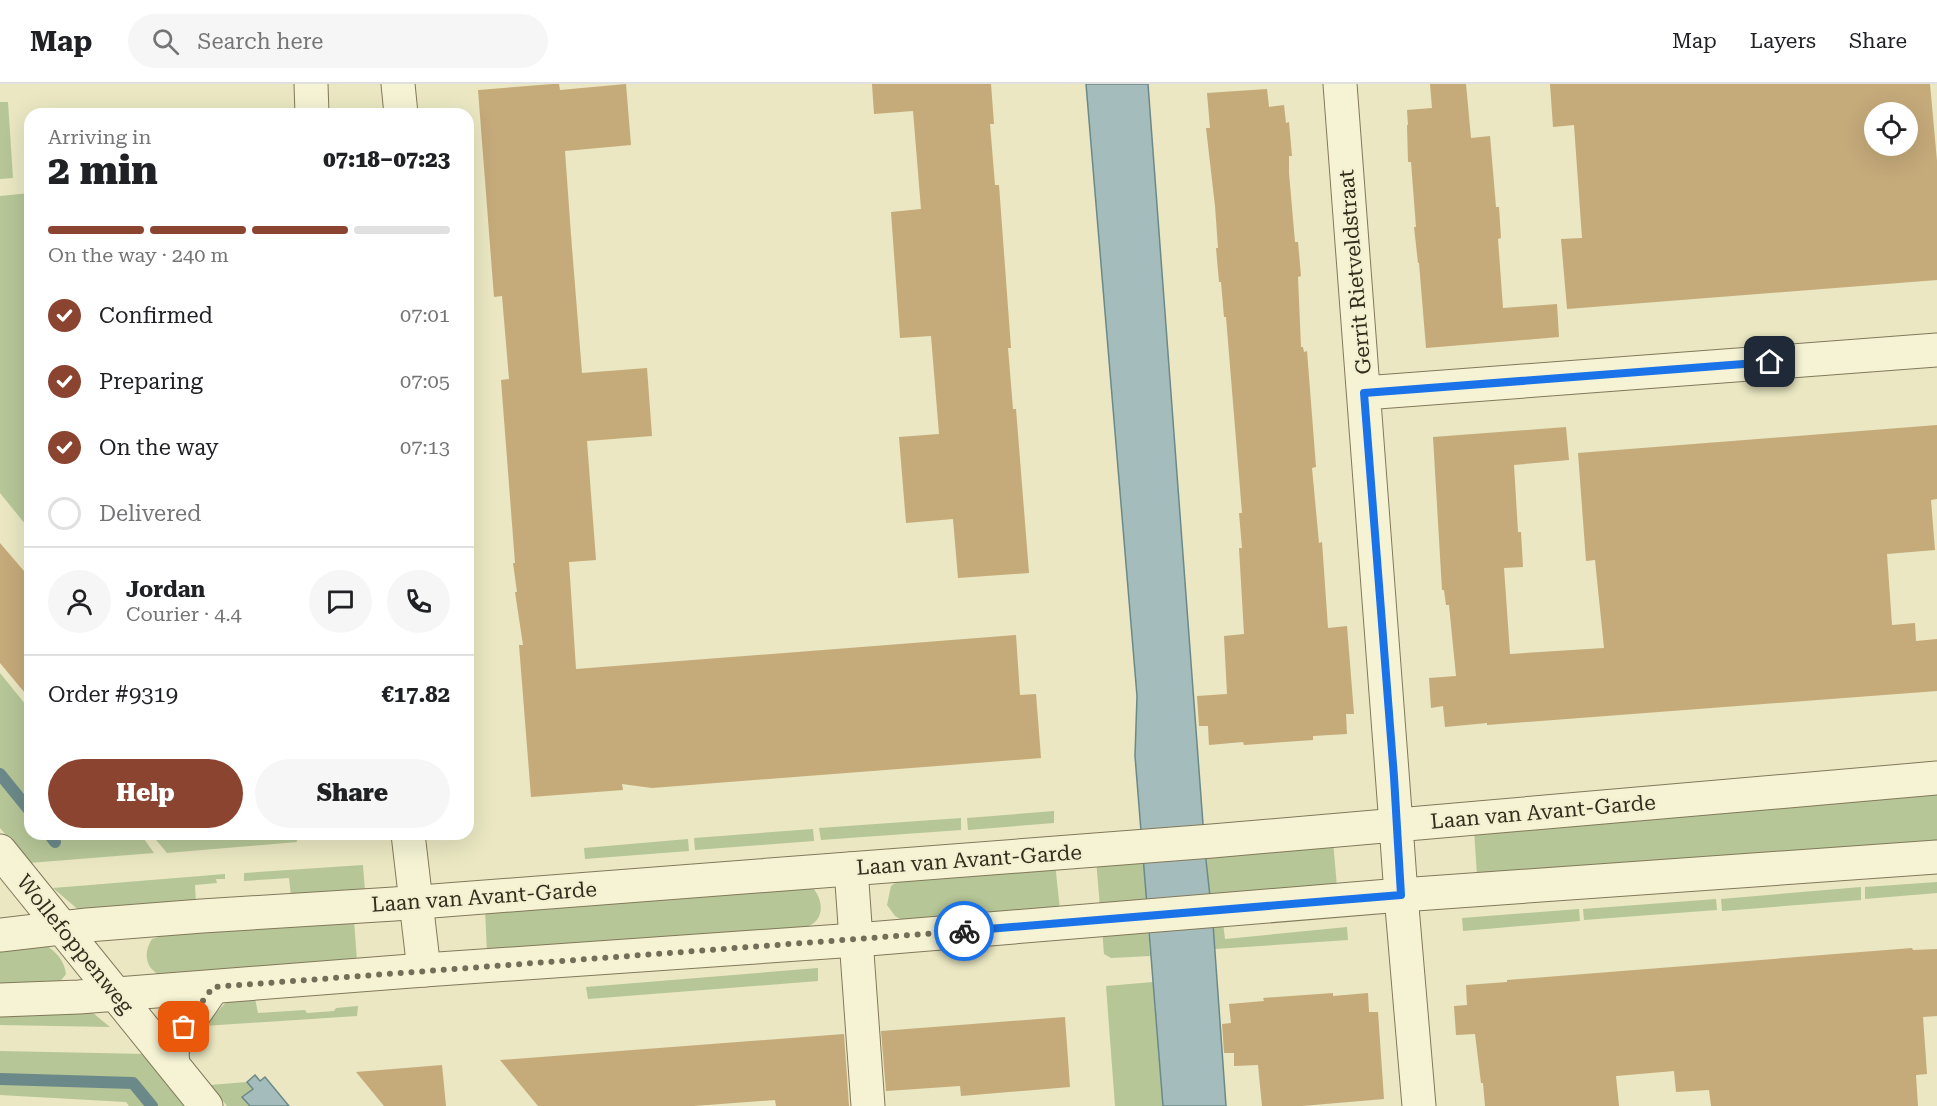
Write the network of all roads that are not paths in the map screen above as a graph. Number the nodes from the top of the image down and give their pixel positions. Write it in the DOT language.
graph roads {
  1 [pos="311,84"];
  2 [pos="399,84"];
  3 [pos="1340,84"];
  4 [pos="312,108"];
  5 [pos="401,108"];
  6 [pos="1937,350"];
  7 [pos="1364,393"];
  8 [pos="1937,778"];
  9 [pos="1396,825"];
  10 [pos="409,840"];
  11 [pos="0,851"];
  12 [pos="1937,857"];
  13 [pos="851,869"];
  14 [pos="1401,895"];
  15 [pos="416,902"];
  16 [pos="63,928"];
  17 [pos="0,935"];
  18 [pos="856,940"];
  19 [pos="424,970"];
  20 [pos="213,987"];
  21 [pos="116,994"];
  22 [pos="0,1000"];
  23 [pos="173,1065"];
  24 [pos="206,1106"];
  25 [pos="868,1106"];
  26 [pos="1419,1106"];
  1 -- 4 [label="street"];
  2 -- 5 [label="street"];
  3 -- 7 [label="street, Gerrit Rietveldstraat"];
  6 -- 7 [label="street"];
  7 -- 9 [label="street, Gerrit Rietveldstraat"];
  8 -- 9 [label="street, Laan van Avant-Garde"];
  9 -- 13 [label="street, Laan van Avant-Garde"];
  9 -- 14 [label="street, Gerrit Rietveldstraat"];
  10 -- 15 [label="street"];
  11 -- 16 [label="street, Wollefoppenweg"];
  12 -- 14 [label="street"];
  13 -- 15 [label="street, Laan van Avant-Garde"];
  13 -- 18 [label="street"];
  14 -- 18 [label="street"];
  14 -- 26 [label="street, Gerrit Rietveldstraat"];
  15 -- 16 [label="street, Laan van Avant-Garde"];
  15 -- 19 [label="street"];
  16 -- 17 [label="street, Laan van Avant-Garde"];
  16 -- 21 [label="street, Wollefoppenweg"];
  18 -- 19 [label="street"];
  18 -- 25 [label="street"];
  19 -- 20 [label="street"];
  20 -- 21 [label="street"];
  20 -- 23 [label="street"];
  21 -- 22 [label="street"];
  21 -- 23 [label="street, Wollefoppenweg"];
  23 -- 24 [label="street, Wollefoppenweg"];
}
